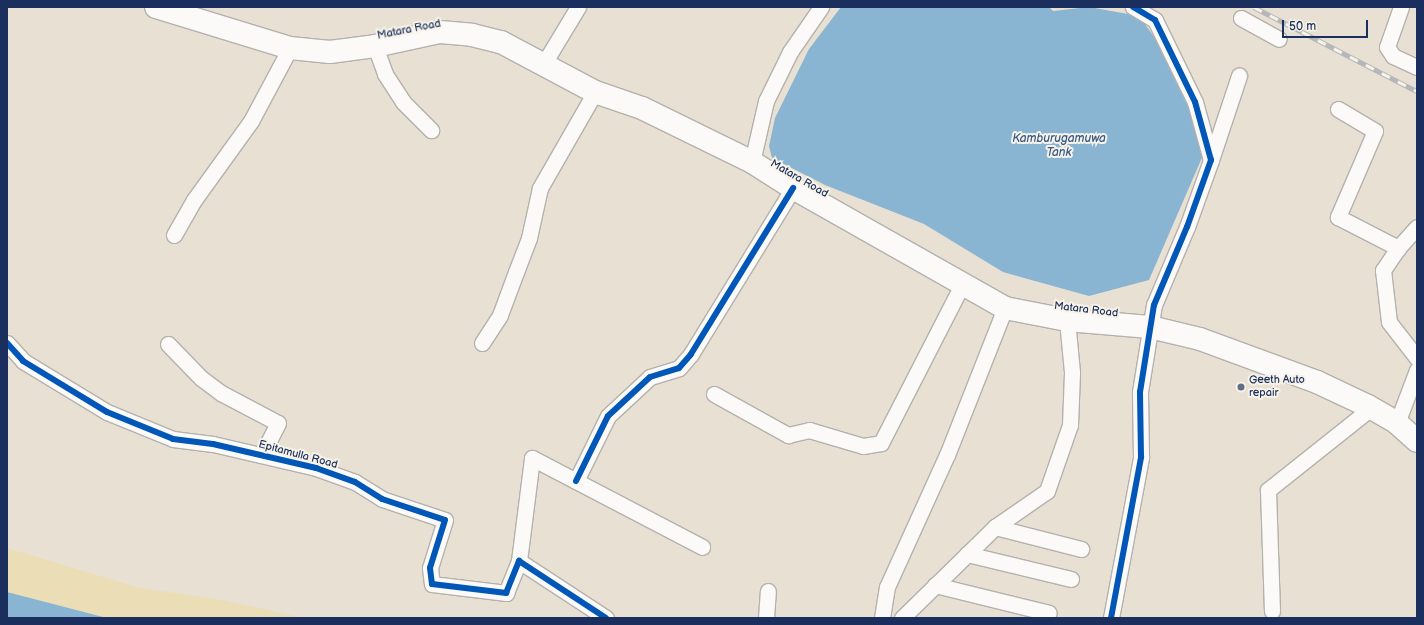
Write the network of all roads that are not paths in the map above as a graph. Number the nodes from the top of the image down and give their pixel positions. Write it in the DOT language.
graph roads {
  1 [pos="156,7"];
  2 [pos="578,7"];
  3 [pos="822,7"];
  4 [pos="1133,7"];
  5 [pos="1402,7"];
  6 [pos="1240,18"];
  7 [pos="1278,39"];
  8 [pos="374,46"];
  9 [pos="290,48"];
  10 [pos="543,65"];
  11 [pos="1417,67"];
  12 [pos="1239,76"];
  13 [pos="595,92"];
  14 [pos="1338,109"];
  15 [pos="431,130"];
  16 [pos="1211,160"];
  17 [pos="752,162"];
  18 [pos="793,188"];
  19 [pos="1417,227"];
  20 [pos="174,235"];
  21 [pos="1398,248"];
  22 [pos="963,283"];
  23 [pos="1006,308"];
  24 [pos="1067,320"];
  25 [pos="1150,327"];
  26 [pos="7,343"];
  27 [pos="482,343"];
  28 [pos="168,344"];
  29 [pos="1417,358"];
  30 [pos="1417,370"];
  31 [pos="714,394"];
  32 [pos="1371,408"];
  33 [pos="1397,423"];
  34 [pos="1417,441"];
  35 [pos="262,455"];
  36 [pos="576,481"];
  37 [pos="995,527"];
  38 [pos="702,548"];
  39 [pos="1081,549"];
  40 [pos="967,554"];
  41 [pos="518,561"];
  42 [pos="1071,579"];
  43 [pos="935,585"];
  44 [pos="768,591"];
  45 [pos="1272,611"];
  46 [pos="1049,613"];
  47 [pos="905,617"];
  48 [pos="606,618"];
  49 [pos="766,618"];
  50 [pos="882,618"];
  51 [pos="1112,618"];
  1 -- 9 [label="highway, Matara Road"];
  2 -- 10 [label="street"];
  3 -- 17 [label="street"];
  4 -- 16 [label="street"];
  5 -- 11 [label="street"];
  6 -- 7 [label="street"];
  8 -- 9 [label="highway, Matara Road"];
  8 -- 10 [label="highway, Matara Road"];
  8 -- 15 [label="street"];
  9 -- 20 [label="street"];
  10 -- 13 [label="highway, Matara Road"];
  12 -- 16 [label="street"];
  13 -- 17 [label="highway, Matara Road"];
  13 -- 27 [label="street"];
  14 -- 21 [label="street"];
  16 -- 25 [label="street"];
  17 -- 18 [label="highway, Matara Road"];
  18 -- 22 [label="highway, Matara Road"];
  18 -- 36 [label="street"];
  19 -- 21 [label="street"];
  21 -- 29 [label="street"];
  22 -- 23 [label="highway, Matara Road"];
  22 -- 31 [label="street"];
  23 -- 24 [label="highway, Matara Road"];
  23 -- 50 [label="street"];
  24 -- 25 [label="highway, Matara Road"];
  24 -- 37 [label="street"];
  25 -- 32 [label="highway, Matara Road"];
  25 -- 51 [label="street"];
  26 -- 35 [label="street, Epitamulla Road"];
  28 -- 35 [label="street"];
  30 -- 33 [label="street"];
  32 -- 33 [label="highway, Matara Road"];
  32 -- 45 [label="street"];
  33 -- 34 [label="highway, Matara Road"];
  35 -- 41 [label="street, Epitamulla Road"];
  36 -- 38 [label="street"];
  36 -- 41 [label="street"];
  37 -- 39 [label="street"];
  37 -- 40 [label="street"];
  40 -- 42 [label="street"];
  40 -- 43 [label="street"];
  41 -- 48 [label="street"];
  43 -- 46 [label="street"];
  43 -- 47 [label="street"];
  44 -- 49 [label="street"];
}
